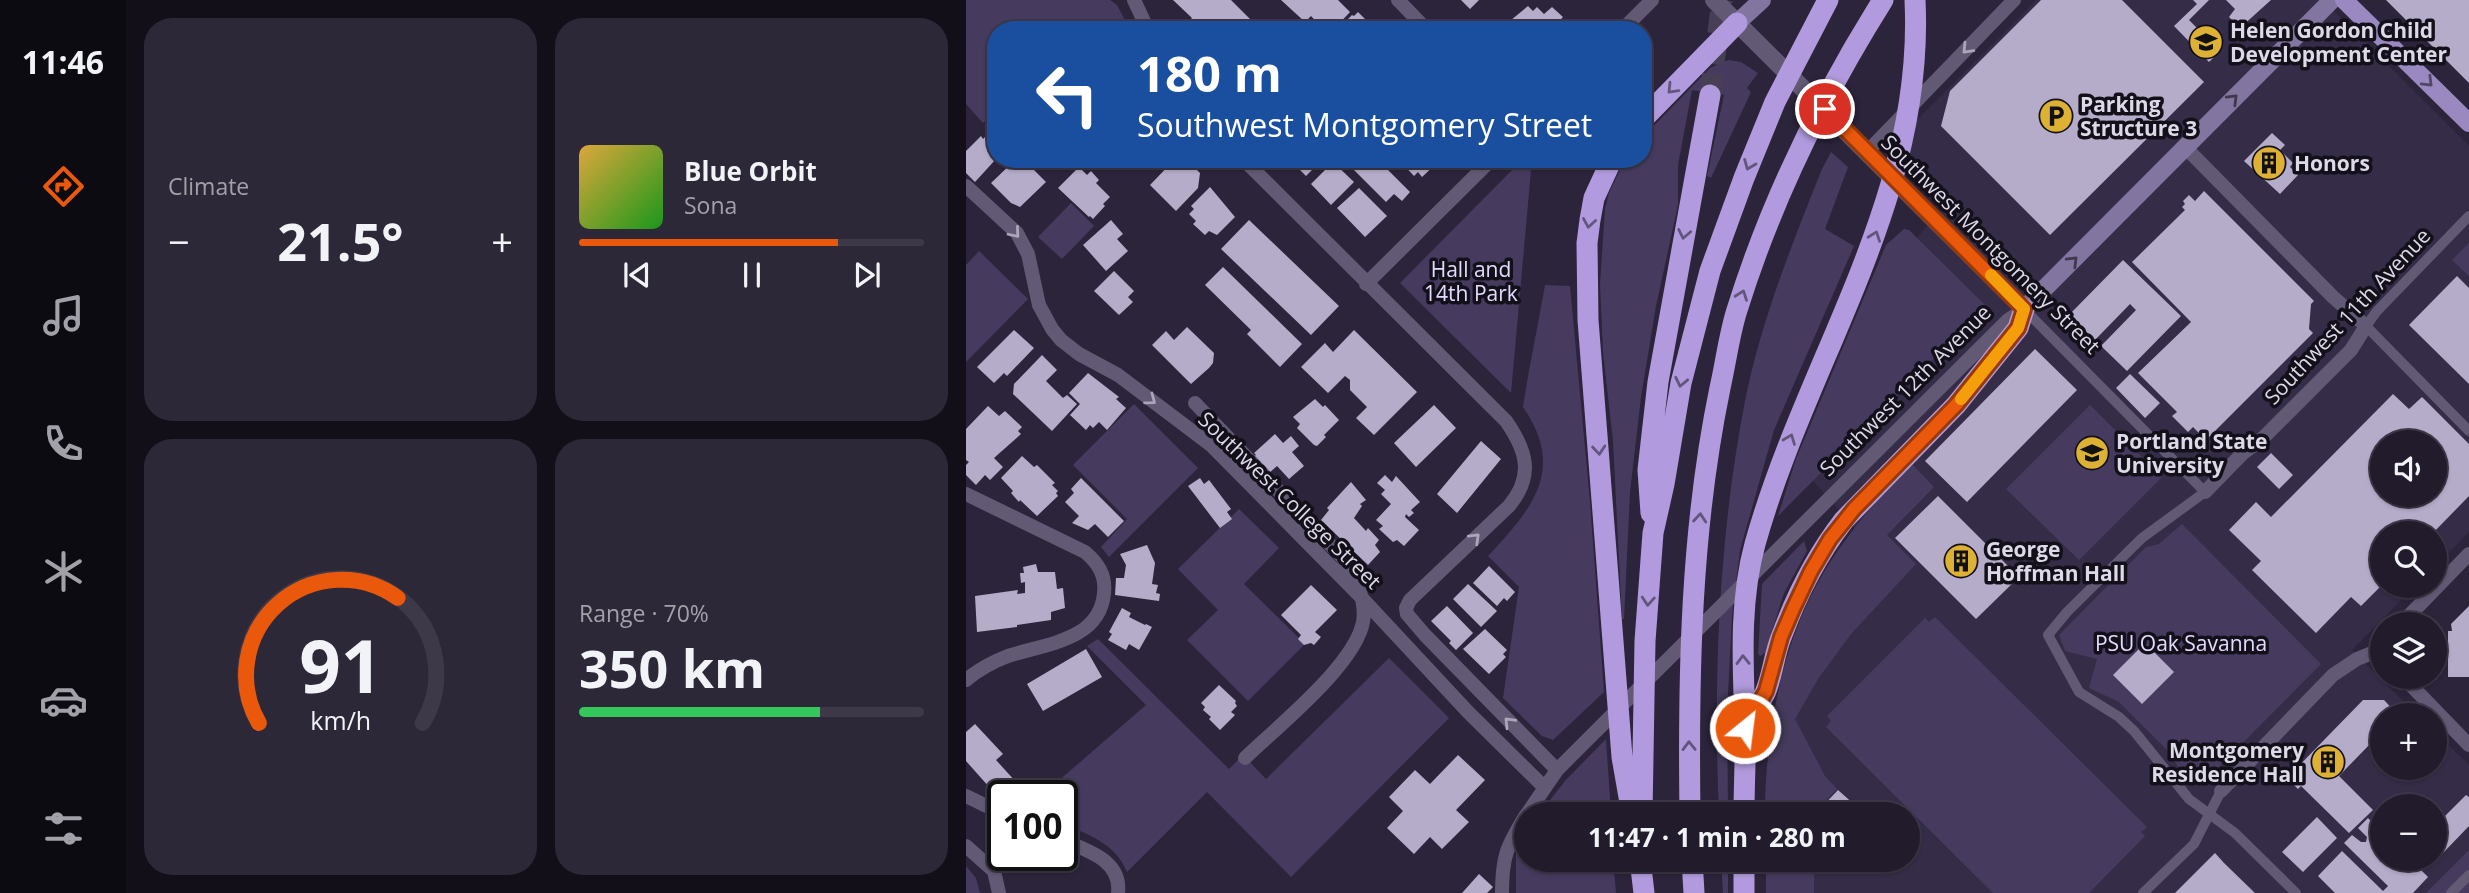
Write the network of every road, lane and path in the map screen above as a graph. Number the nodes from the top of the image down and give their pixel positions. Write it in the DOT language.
graph roads {
  1 [pos="1134,0"];
  2 [pos="1398,0"];
  3 [pos="1652,0"];
  4 [pos="1714,0"];
  5 [pos="1762,0"];
  6 [pos="1883,0"];
  7 [pos="1915,0"];
  8 [pos="2014,0"];
  9 [pos="2332,0"];
  10 [pos="2344,0"];
  11 [pos="1828,4"];
  12 [pos="1144,21"];
  13 [pos="1418,21"];
  14 [pos="1631,21"];
  15 [pos="1737,23"];
  16 [pos="1710,95"];
  17 [pos="1652,110"];
  18 [pos="2469,123"];
  19 [pos="2185,147"];
  20 [pos="1867,152"];
  21 [pos="1252,168"];
  22 [pos="1483,168"];
  23 [pos="1608,168"];
  24 [pos="966,186"];
  25 [pos="2469,216"];
  26 [pos="1366,284"];
  27 [pos="2024,309"];
  28 [pos="2366,326"];
  29 [pos="1195,403"];
  30 [pos="2469,431"];
  31 [pos="2204,492"];
  32 [pos="966,494"];
  33 [pos="1653,533"];
  34 [pos="2469,554"];
  35 [pos="1360,596"];
  36 [pos="2413,612"];
  37 [pos="2370,654"];
  38 [pos="966,680"];
  39 [pos="2415,689"];
  40 [pos="1745,728"];
  41 [pos="2469,745"];
  42 [pos="1245,758"];
  43 [pos="1562,766"];
  44 [pos="1544,786"];
  45 [pos="2221,791"];
  46 [pos="966,796"];
  47 [pos="1534,802"];
  48 [pos="1630,802"];
  49 [pos="1642,802"];
  50 [pos="1690,802"];
  51 [pos="1744,802"];
  52 [pos="987,806"];
  53 [pos="2209,814"];
  54 [pos="1514,836"];
  55 [pos="966,846"];
  56 [pos="1078,847"];
  57 [pos="1642,872"];
  58 [pos="1693,872"];
  59 [pos="1744,872"];
  60 [pos="2469,875"];
  61 [pos="999,893"];
  62 [pos="1118,893"];
  63 [pos="1502,893"];
  64 [pos="1644,893"];
  65 [pos="1694,893"];
  66 [pos="1744,893"];
  67 [pos="2143,893"];
  68 [pos="2296,893"];
  69 [pos="2451,893"];
  1 -- 12 [label="street"];
  2 -- 13 [label="street"];
  3 -- 14 [label="street"];
  4 -- 15 [label="street, Southwest Montgomery Street"];
  5 -- 15 [label="main road"];
  50 -- 6 [label="highway, one-way"];
  40 -- 7 [label="highway, one-way"];
  8 -- 20 [label="street, one-way"];
  19 -- 9 [label="main road, Southwest 12th Avenue, one-way"];
  10 -- 18 [label="main road, one-way"];
  11 -- 33 [label="highway, one-way"];
  15 -- 17 [label="highway, one-way"];
  15 -- 20 [label="street, Southwest Montgomery Street"];
  16 -- 33 [label="highway, one-way"];
  27 -- 19 [label="main road, Southwest 12th Avenue, one-way"];
  19 -- 28 [label="street"];
  20 -- 27 [label="street, Southwest Montgomery Street"];
  21 -- 26 [label="street"];
  22 -- 26 [label="street"];
  23 -- 48 [label="highway, one-way"];
  24 -- 35 [label="street, Southwest College Street, one-way"];
  25 -- 28 [label="street, Southwest 11th Avenue"];
  43 -- 26 [label="street, one-way"];
  27 -- 31 [label="street, Southwest Montgomery Street"];
  27 -- 40 [label="highway"];
  27 -- 43 [label="street, Southwest 12th Avenue"];
  28 -- 30 [label="street"];
  28 -- 31 [label="street, Southwest 11th Avenue"];
  29 -- 35 [label="street"];
  31 -- 53 [label="street, Southwest 11th Avenue"];
  32 -- 38 [label="street"];
  33 -- 49 [label="highway, one-way"];
  34 -- 36 [label="street"];
  35 -- 42 [label="street"];
  35 -- 44 [label="street, Southwest College Street"];
  37 -- 45 [label="street"];
  39 -- 41 [label="street"];
  40 -- 51 [label="highway"];
  43 -- 44 [label="street, Southwest 12th Avenue"];
  44 -- 47 [label="street, Southwest 12th Avenue"];
  45 -- 53 [label="street"];
  46 -- 52 [label="street"];
  53 -- 67 [label="street"];
  53 -- 68 [label="street"];
  54 -- 63 [label="street, Southwest 12th Avenue"];
  55 -- 61 [label="street"];
  56 -- 62 [label="street"];
  57 -- 64 [label="highway"];
  58 -- 65 [label="highway"];
  59 -- 66 [label="highway"];
  60 -- 69 [label="street"];
}
